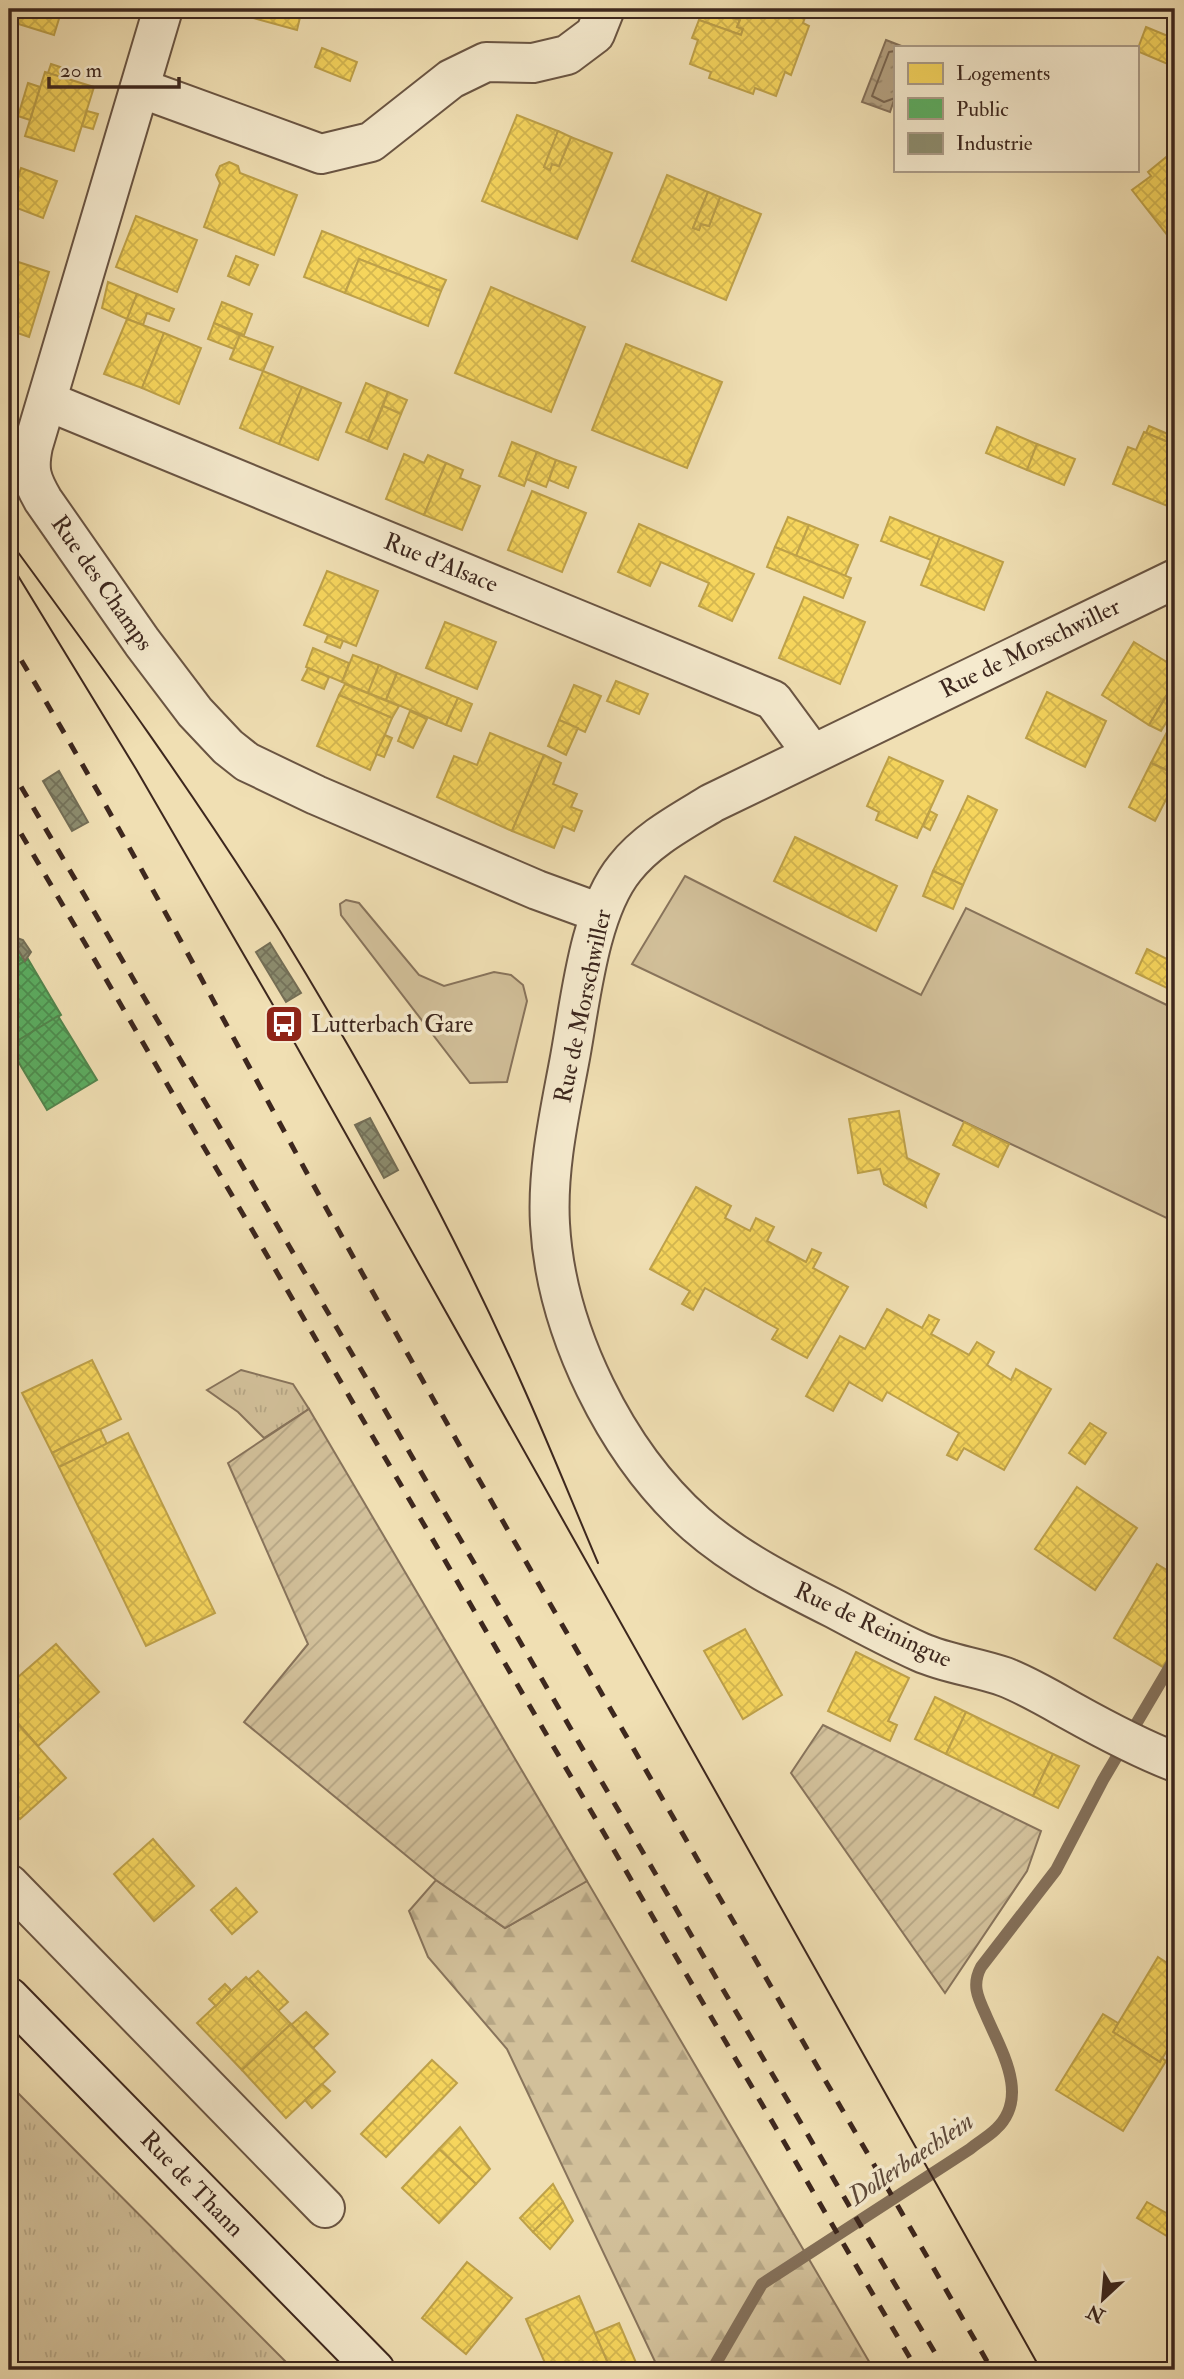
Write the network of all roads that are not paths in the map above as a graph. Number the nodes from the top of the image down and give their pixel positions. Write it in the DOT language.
graph roads {
  1 [pos="163,9"];
  2 [pos="605,9"];
  3 [pos="140,88"];
  4 [pos="47,401"];
  5 [pos="21,436"];
  6 [pos="1175,579"];
  7 [pos="812,753"];
  8 [pos="600,913"];
  9 [pos="639,1459"];
  10 [pos="1144,1749"];
  11 [pos="9,1884"];
  12 [pos="9,1997"];
  13 [pos="325,2208"];
  14 [pos="375,2370"];
  1 -- 3 [label="street, Rue des Champs"];
  2 -- 3 [label="street"];
  3 -- 4 [label="street, Rue des Champs"];
  4 -- 5 [label="street, Rue des Champs"];
  4 -- 7 [label="street, Rue d'Alsace"];
  5 -- 8 [label="street, Rue des Champs"];
  6 -- 7 [label="street, Rue de Morschwiller"];
  7 -- 8 [label="street, Rue de Morschwiller"];
  8 -- 9 [label="street, Rue de Morschwiller"];
  9 -- 10 [label="street, Rue de Reiningue"];
  11 -- 13 [label="street"];
  12 -- 14 [label="street, Rue de Thann"];
}
